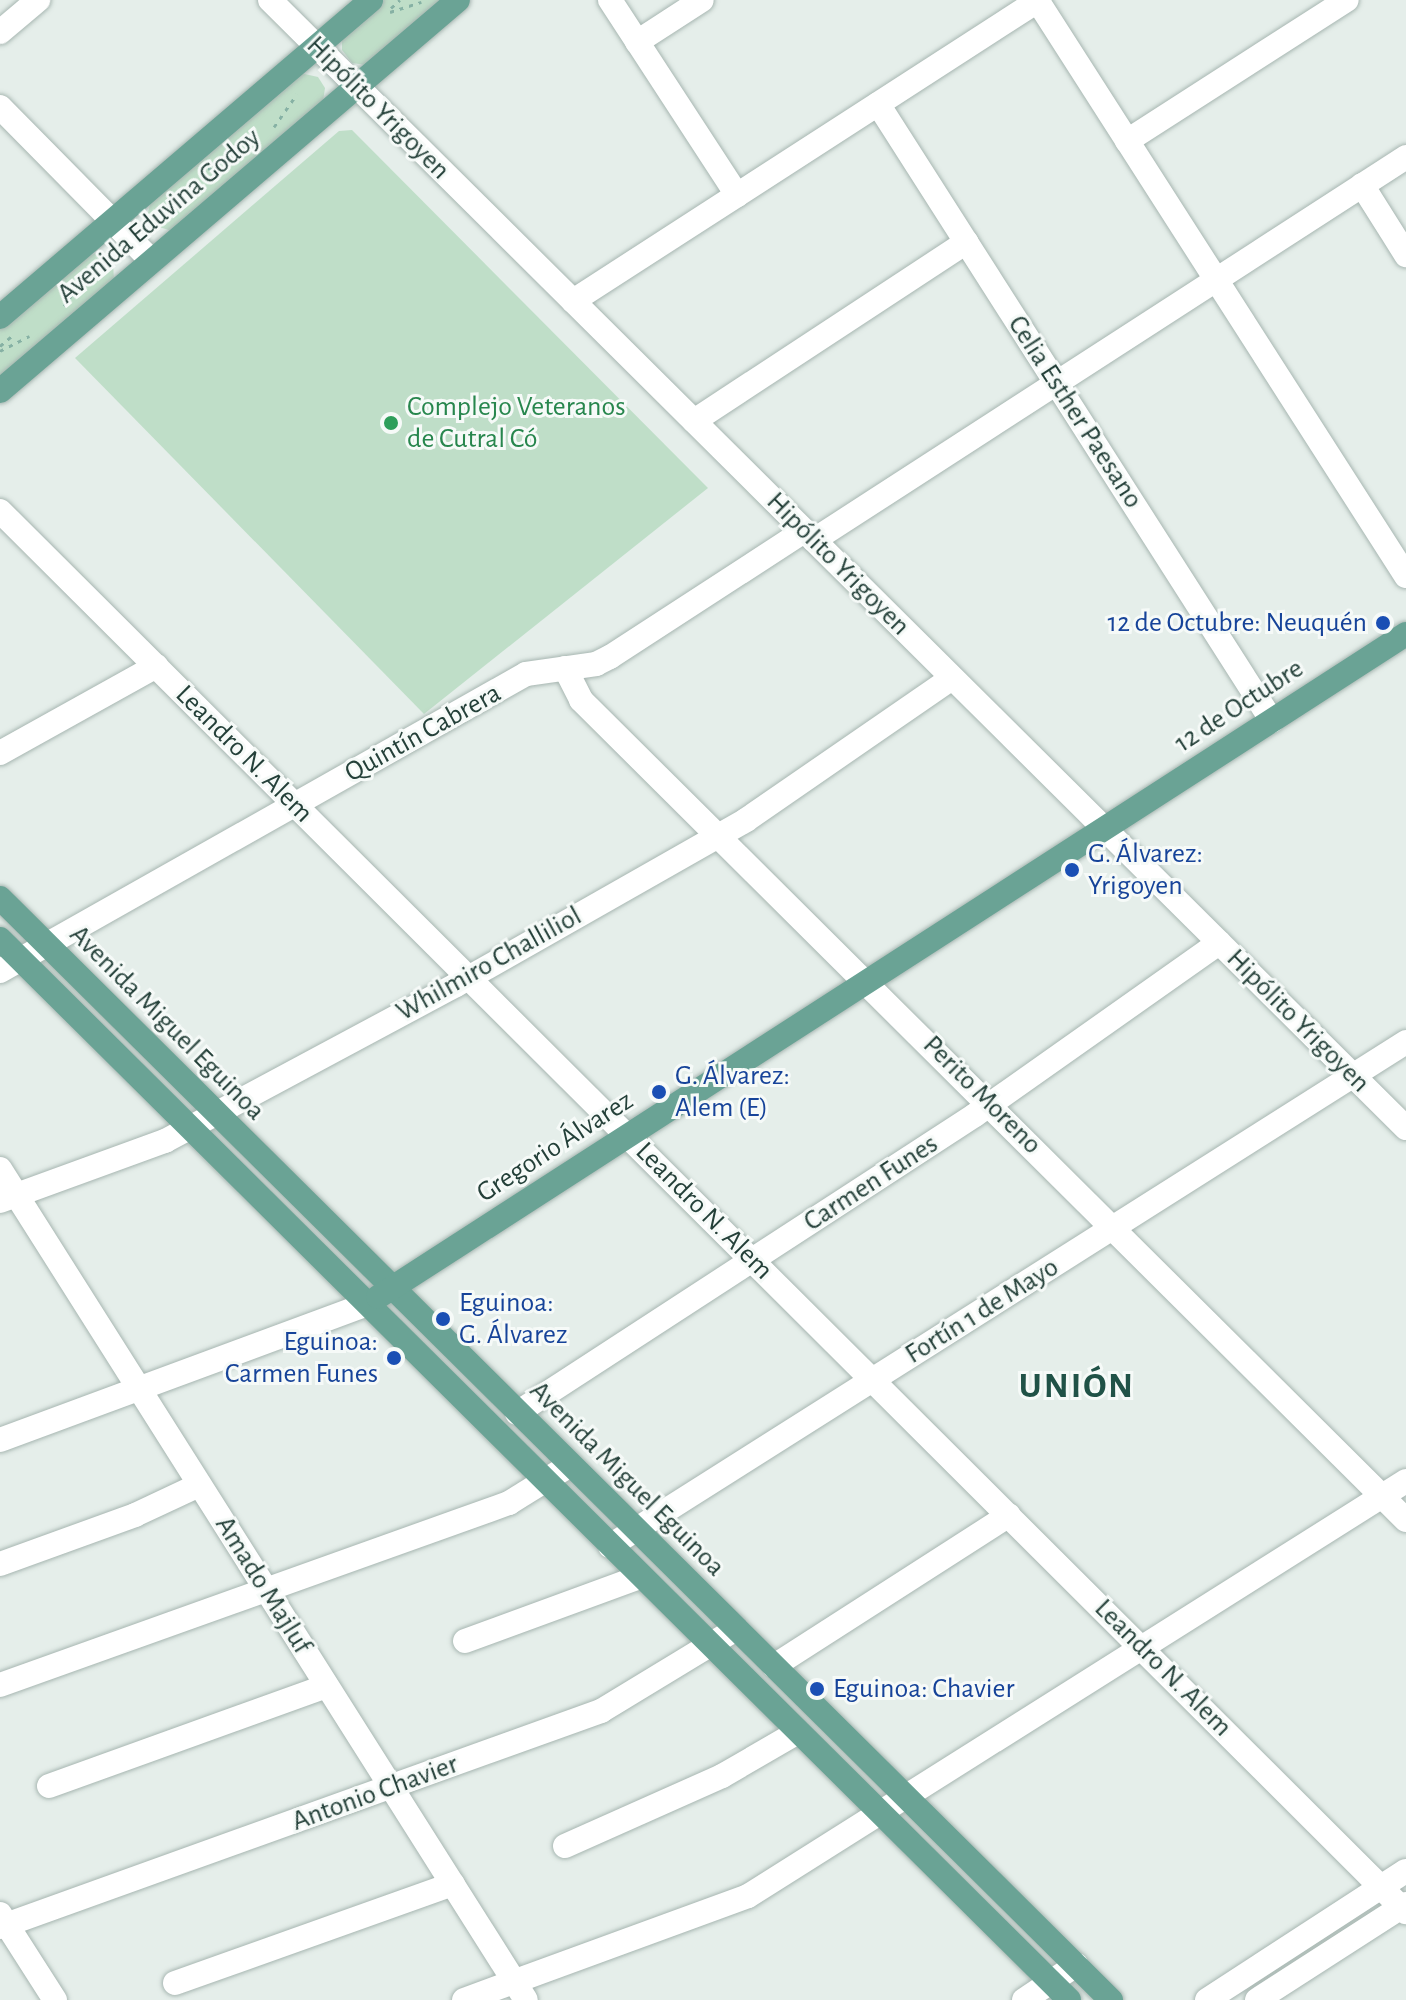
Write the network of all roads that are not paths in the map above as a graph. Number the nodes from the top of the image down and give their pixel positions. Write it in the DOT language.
graph roads {
  1 [pos="38,0"];
  2 [pos="270,0"];
  3 [pos="458,0"];
  4 [pos="610,0"];
  5 [pos="702,0"];
  6 [pos="1038,0"];
  7 [pos="1347,0"];
  8 [pos="377,7"];
  9 [pos="0,32"];
  10 [pos="637,42"];
  11 [pos="316,47"];
  12 [pos="357,87"];
  13 [pos="878,104"];
  14 [pos="0,107"];
  15 [pos="1127,141"];
  16 [pos="1406,157"];
  17 [pos="1362,185"];
  18 [pos="737,195"];
  19 [pos="112,221"];
  20 [pos="966,242"];
  21 [pos="1406,255"];
  22 [pos="152,261"];
  23 [pos="1216,280"];
  24 [pos="573,301"];
  25 [pos="0,317"];
  26 [pos="1056,383"];
  27 [pos="0,391"];
  28 [pos="694,421"];
  29 [pos="0,511"];
  30 [pos="809,536"];
  31 [pos="1406,576"];
  32 [pos="1406,634"];
  33 [pos="156,666"];
  34 [pos="565,668"];
  35 [pos="952,678"];
  36 [pos="1272,721"];
  37 [pos="0,753"];
  38 [pos="296,804"];
  39 [pos="1104,829"];
  40 [pos="719,835"];
  41 [pos="0,898"];
  42 [pos="0,939"];
  43 [pos="1219,943"];
  44 [pos="47,945"];
  45 [pos="10,965"];
  46 [pos="469,977"];
  47 [pos="868,981"];
  48 [pos="1406,1042"];
  49 [pos="1353,1076"];
  50 [pos="991,1104"];
  51 [pos="216,1114"];
  52 [pos="1406,1128"];
  53 [pos="190,1129"];
  54 [pos="628,1136"];
  55 [pos="0,1169"];
  56 [pos="8,1198"];
  57 [pos="1115,1227"];
  58 [pos="753,1260"];
  59 [pos="391,1289"];
  60 [pos="365,1305"];
  61 [pos="874,1380"];
  62 [pos="140,1390"];
  63 [pos="517,1413"];
  64 [pos="0,1440"];
  65 [pos="570,1465"];
  66 [pos="1406,1481"];
  67 [pos="545,1482"];
  68 [pos="199,1485"];
  69 [pos="1383,1496"];
  70 [pos="1009,1515"];
  71 [pos="1406,1520"];
  72 [pos="636,1531"];
  73 [pos="610,1546"];
  74 [pos="0,1564"];
  75 [pos="640,1577"];
  76 [pos="266,1590"];
  77 [pos="736,1629"];
  78 [pos="465,1641"];
  79 [pos="710,1645"];
  80 [pos="1143,1648"];
  81 [pos="774,1666"];
  82 [pos="0,1685"];
  83 [pos="327,1686"];
  84 [pos="798,1732"];
  85 [pos="49,1786"];
  86 [pos="391,1787"];
  87 [pos="906,1798"];
  88 [pos="880,1814"];
  89 [pos="565,1846"];
  90 [pos="1406,1871"];
  91 [pos="453,1884"];
  92 [pos="1381,1888"];
  93 [pos="1404,1908"];
  94 [pos="2,1922"];
  95 [pos="1076,1965"];
  96 [pos="1051,1982"];
  97 [pos="175,1983"];
  98 [pos="521,1991"];
  99 [pos="55,2000"];
  100 [pos="464,2000"];
  101 [pos="1024,2000"];
  102 [pos="1069,2000"];
  103 [pos="1111,2000"];
  104 [pos="1207,2000"];
  105 [pos="1257,2000"];
  1 -- 9 [label="street"];
  2 -- 11 [label="street, Hipólito Yrigoyen"];
  3 -- 12 [label="main road, Avenida Eduvina Godoy"];
  4 -- 10 [label="street"];
  5 -- 10 [label="street"];
  6 -- 13 [label="street"];
  6 -- 15 [label="street"];
  7 -- 15 [label="street"];
  8 -- 11 [label="main road, Avenida Eduvina Godoy"];
  10 -- 18 [label="street"];
  11 -- 12 [label="street, Hipólito Yrigoyen"];
  11 -- 19 [label="main road, Avenida Eduvina Godoy"];
  12 -- 22 [label="main road, Avenida Eduvina Godoy"];
  12 -- 24 [label="street, Hipólito Yrigoyen"];
  13 -- 18 [label="street"];
  13 -- 20 [label="street, Celia Esther Paesano"];
  14 -- 19 [label="street"];
  15 -- 23 [label="street"];
  16 -- 17 [label="street, Quintín Cabrera"];
  17 -- 21 [label="street"];
  17 -- 23 [label="street, Quintín Cabrera"];
  18 -- 24 [label="street"];
  19 -- 22 [label="street"];
  19 -- 25 [label="main road, Avenida Eduvina Godoy"];
  20 -- 26 [label="street, Celia Esther Paesano"];
  20 -- 28 [label="street"];
  22 -- 27 [label="main road, Avenida Eduvina Godoy"];
  23 -- 26 [label="street, Quintín Cabrera"];
  23 -- 31 [label="street"];
  24 -- 28 [label="street, Hipólito Yrigoyen"];
  26 -- 30 [label="street, Quintín Cabrera"];
  26 -- 36 [label="street, Celia Esther Paesano"];
  28 -- 30 [label="street, Hipólito Yrigoyen"];
  29 -- 33 [label="street, Leandro N. Alem"];
  30 -- 34 [label="street, Quintín Cabrera"];
  30 -- 35 [label="street, Hipólito Yrigoyen"];
  32 -- 36 [label="main road, 12 de Octubre"];
  33 -- 37 [label="street"];
  33 -- 38 [label="street, Leandro N. Alem"];
  34 -- 38 [label="street, Quintín Cabrera"];
  34 -- 40 [label="street, Perito Moreno"];
  35 -- 39 [label="street, Hipólito Yrigoyen"];
  35 -- 40 [label="street, Whilmiro Challiliol"];
  36 -- 39 [label="main road, 12 de Octubre"];
  38 -- 44 [label="street, Quintín Cabrera"];
  38 -- 46 [label="street, Leandro N. Alem"];
  39 -- 43 [label="street, Hipólito Yrigoyen"];
  39 -- 47 [label="main road, Gregorio Álvarez"];
  40 -- 46 [label="street, Whilmiro Challiliol"];
  40 -- 47 [label="street, Perito Moreno"];
  41 -- 44 [label="main road, Avenida Miguel Eguinoa"];
  42 -- 45 [label="main road, Avenida Miguel Eguinoa"];
  43 -- 49 [label="street, Hipólito Yrigoyen"];
  43 -- 50 [label="street, Carmen Funes"];
  44 -- 45 [label="street, Quintín Cabrera"];
  44 -- 51 [label="main road, Avenida Miguel Eguinoa"];
  45 -- 53 [label="main road, Avenida Miguel Eguinoa"];
  46 -- 51 [label="street, Whilmiro Challiliol"];
  46 -- 54 [label="street, Leandro N. Alem"];
  47 -- 50 [label="street, Perito Moreno"];
  47 -- 54 [label="main road, Gregorio Álvarez"];
  48 -- 49 [label="street, Fortín 1 de Mayo"];
  49 -- 52 [label="street, Hipólito Yrigoyen"];
  49 -- 57 [label="street, Fortín 1 de Mayo"];
  50 -- 57 [label="street, Perito Moreno"];
  50 -- 58 [label="street, Carmen Funes"];
  51 -- 53 [label="street, Whilmiro Challiliol"];
  51 -- 59 [label="main road, Avenida Miguel Eguinoa"];
  53 -- 56 [label="street, Whilmiro Challiliol"];
  53 -- 60 [label="main road, Avenida Miguel Eguinoa"];
  54 -- 58 [label="street, Leandro N. Alem"];
  54 -- 59 [label="main road, Gregorio Álvarez"];
  55 -- 56 [label="street, Amado Majluf"];
  56 -- 62 [label="street, Amado Majluf"];
  57 -- 61 [label="street, Fortín 1 de Mayo"];
  57 -- 69 [label="street, Perito Moreno"];
  58 -- 61 [label="street, Leandro N. Alem"];
  58 -- 63 [label="street, Carmen Funes"];
  59 -- 60 [label="main road, Gregorio Álvarez"];
  59 -- 63 [label="main road, Avenida Miguel Eguinoa"];
  60 -- 62 [label="street, Gregorio Álvarez"];
  60 -- 67 [label="main road, Avenida Miguel Eguinoa"];
  61 -- 70 [label="street, Leandro N. Alem"];
  61 -- 72 [label="street, Fortín 1 de Mayo"];
  62 -- 64 [label="street, Gregorio Álvarez"];
  62 -- 68 [label="street, Amado Majluf"];
  63 -- 65 [label="main road, Avenida Miguel Eguinoa"];
  65 -- 67 [label="street"];
  65 -- 72 [label="main road, Avenida Miguel Eguinoa"];
  66 -- 69 [label="street"];
  67 -- 73 [label="main road, Avenida Miguel Eguinoa"];
  67 -- 76 [label="street"];
  68 -- 74 [label="street"];
  68 -- 76 [label="street, Amado Majluf"];
  69 -- 71 [label="street, Perito Moreno"];
  69 -- 80 [label="street"];
  70 -- 80 [label="street, Leandro N. Alem"];
  70 -- 81 [label="street"];
  72 -- 73 [label="street, Fortín 1 de Mayo"];
  72 -- 77 [label="main road, Avenida Miguel Eguinoa"];
  73 -- 75 [label="main road, Avenida Miguel Eguinoa"];
  75 -- 78 [label="street"];
  75 -- 79 [label="main road, Avenida Miguel Eguinoa"];
  76 -- 82 [label="street"];
  76 -- 83 [label="street, Amado Majluf"];
  77 -- 79 [label="street, Antonio Chavier"];
  77 -- 81 [label="main road, Avenida Miguel Eguinoa"];
  79 -- 84 [label="main road, Avenida Miguel Eguinoa"];
  79 -- 86 [label="street, Antonio Chavier"];
  80 -- 87 [label="street"];
  80 -- 92 [label="street, Leandro N. Alem"];
  81 -- 87 [label="main road, Avenida Miguel Eguinoa"];
  83 -- 85 [label="street"];
  83 -- 86 [label="street, Amado Majluf"];
  84 -- 88 [label="main road, Avenida Miguel Eguinoa"];
  84 -- 89 [label="street"];
  86 -- 91 [label="street, Amado Majluf"];
  86 -- 94 [label="street, Antonio Chavier"];
  87 -- 88 [label="street"];
  87 -- 95 [label="main road, Avenida Miguel Eguinoa"];
  88 -- 96 [label="main road, Avenida Miguel Eguinoa"];
  88 -- 98 [label="street"];
  90 -- 92 [label="street"];
  91 -- 97 [label="street"];
  91 -- 98 [label="street, Amado Majluf"];
  92 -- 93 [label="street, Leandro N. Alem"];
  92 -- 104 [label="street"];
  93 -- 105 [label="street"];
  94 -- 99 [label="street"];
  95 -- 96 [label="street"];
  95 -- 103 [label="main road, Avenida Miguel Eguinoa"];
  96 -- 101 [label="street"];
  96 -- 102 [label="main road, Avenida Miguel Eguinoa"];
  98 -- 100 [label="street"];
}
